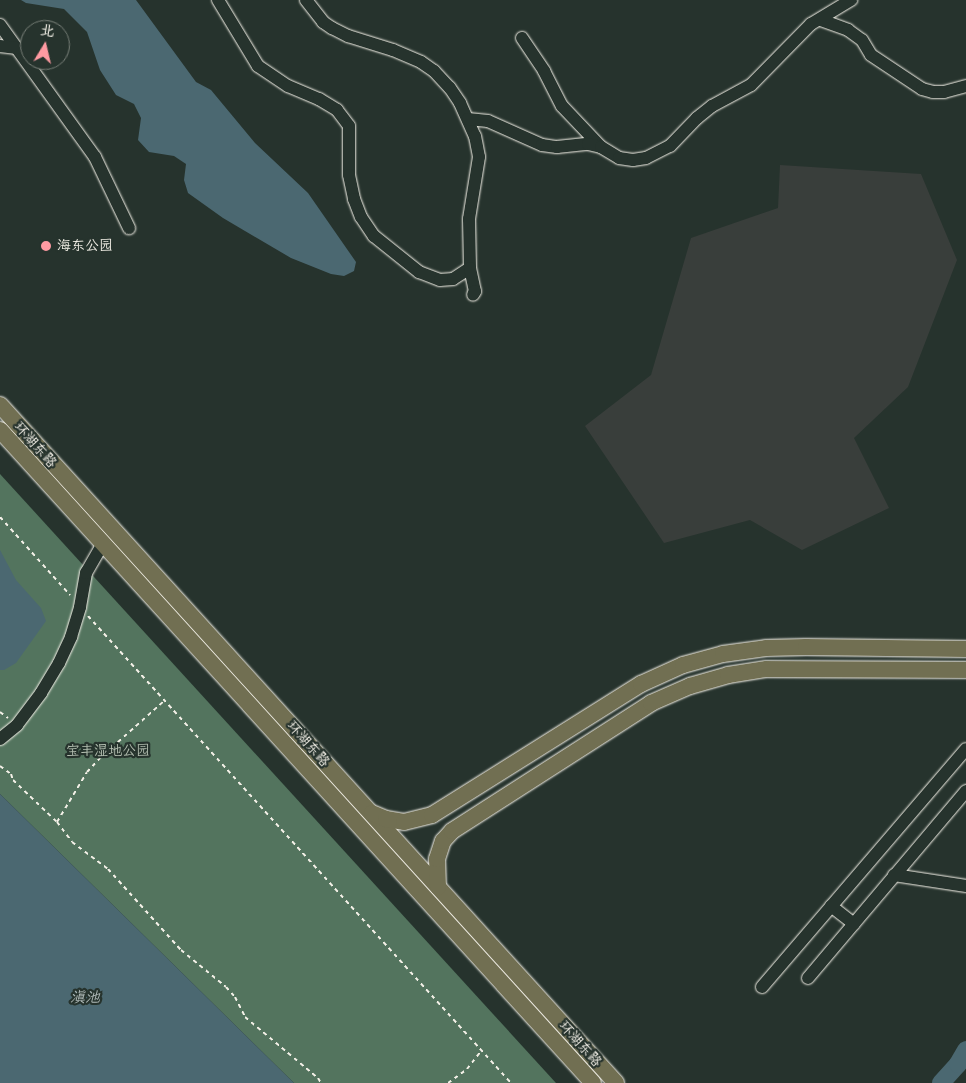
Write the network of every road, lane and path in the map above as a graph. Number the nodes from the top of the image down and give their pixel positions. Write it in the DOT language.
graph roads {
  1 [pos="218,0"];
  2 [pos="306,0"];
  3 [pos="850,0"];
  4 [pos="821,20"];
  5 [pos="0,25"];
  6 [pos="522,38"];
  7 [pos="0,46"];
  8 [pos="17,48"];
  9 [pos="966,86"];
  10 [pos="468,119"];
  11 [pos="601,147"];
  12 [pos="129,228"];
  13 [pos="470,268"];
  14 [pos="473,294"];
  15 [pos="0,405"];
  16 [pos="0,430"];
  17 [pos="0,517"];
  18 [pos="103,544"];
  19 [pos="80,607"];
  20 [pos="966,649"];
  21 [pos="966,670"];
  22 [pos="164,700"];
  23 [pos="0,739"];
  24 [pos="966,749"];
  25 [pos="0,766"];
  26 [pos="966,791"];
  27 [pos="369,812"];
  28 [pos="57,822"];
  29 [pos="894,875"];
  30 [pos="966,886"];
  31 [pos="438,887"];
  32 [pos="831,906"];
  33 [pos="854,924"];
  34 [pos="808,978"];
  35 [pos="762,986"];
  36 [pos="482,1050"];
  37 [pos="321,1083"];
  38 [pos="448,1083"];
  39 [pos="511,1083"];
  40 [pos="593,1083"];
  41 [pos="616,1083"];
  1 -- 13 [label="street"];
  2 -- 10 [label="street"];
  3 -- 4 [label="street"];
  4 -- 9 [label="street"];
  4 -- 11 [label="street"];
  5 -- 8 [label="street"];
  6 -- 11 [label="street"];
  7 -- 8 [label="street"];
  8 -- 12 [label="street"];
  10 -- 11 [label="street"];
  10 -- 13 [label="street"];
  13 -- 14 [label="street"];
  15 -- 27 [label="main road, 环湖东路"];
  16 -- 18 [label="main road, 环湖东路"];
  17 -- 19 [label="path"];
  18 -- 19 [label="street"];
  18 -- 40 [label="main road, 环湖东路"];
  19 -- 22 [label="path"];
  19 -- 23 [label="street"];
  20 -- 27 [label="main road"];
  21 -- 31 [label="main road"];
  22 -- 28 [label="path"];
  22 -- 36 [label="path"];
  24 -- 32 [label="street"];
  25 -- 28 [label="path"];
  26 -- 29 [label="street"];
  27 -- 31 [label="main road, 环湖东路"];
  28 -- 37 [label="path"];
  29 -- 30 [label="street"];
  29 -- 33 [label="street"];
  31 -- 41 [label="main road, 环湖东路"];
  32 -- 33 [label="street"];
  32 -- 35 [label="street"];
  33 -- 34 [label="street"];
  36 -- 38 [label="path"];
  36 -- 39 [label="path"];
}
